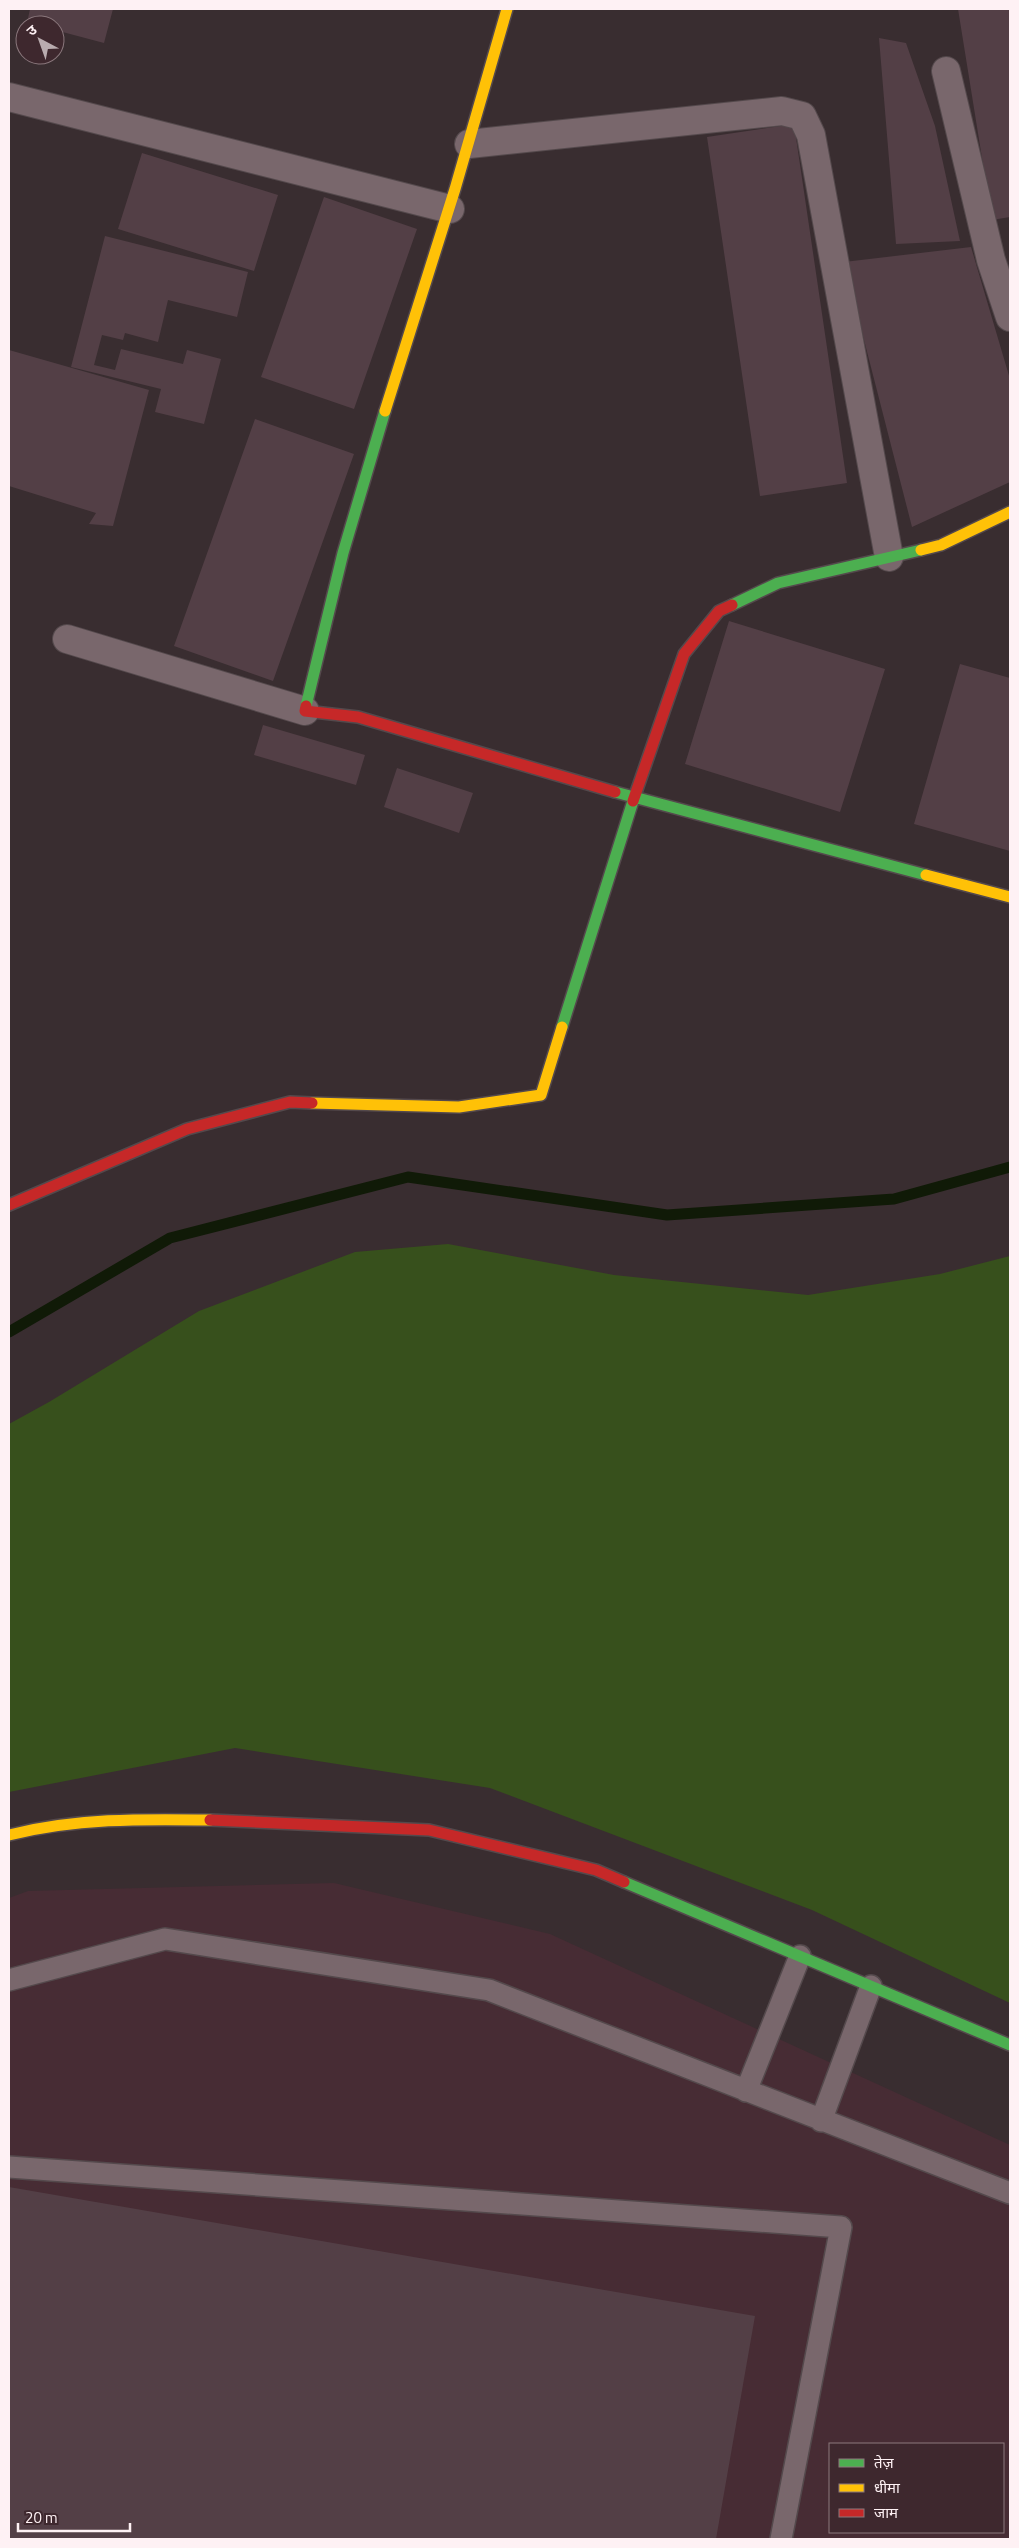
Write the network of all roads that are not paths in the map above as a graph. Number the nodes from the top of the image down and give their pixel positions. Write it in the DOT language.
graph roads {
  1 [pos="507,9"];
  2 [pos="946,71"];
  3 [pos="9,97"];
  4 [pos="469,144"];
  5 [pos="450,209"];
  6 [pos="1010,317"];
  7 [pos="1010,512"];
  8 [pos="889,557"];
  9 [pos="67,639"];
  10 [pos="305,710"];
  11 [pos="634,797"];
  12 [pos="1010,897"];
  13 [pos="9,1205"];
  14 [pos="9,1835"];
  15 [pos="800,1956"];
  16 [pos="9,1980"];
  17 [pos="871,1986"];
  18 [pos="1010,2045"];
  19 [pos="746,2092"];
  20 [pos="821,2121"];
  21 [pos="9,2167"];
  22 [pos="1010,2193"];
  23 [pos="781,2539"];
  1 -- 4 [label="street"];
  2 -- 6 [label="street"];
  3 -- 5 [label="street"];
  4 -- 5 [label="street"];
  4 -- 8 [label="street"];
  5 -- 10 [label="street"];
  7 -- 8 [label="street"];
  8 -- 11 [label="street"];
  9 -- 10 [label="street"];
  10 -- 11 [label="street"];
  11 -- 12 [label="street"];
  11 -- 13 [label="street"];
  14 -- 15 [label="street"];
  15 -- 17 [label="street"];
  15 -- 19 [label="lane"];
  16 -- 19 [label="lane"];
  17 -- 18 [label="street"];
  17 -- 20 [label="lane"];
  19 -- 20 [label="lane"];
  20 -- 22 [label="lane"];
  21 -- 23 [label="lane"];
}
